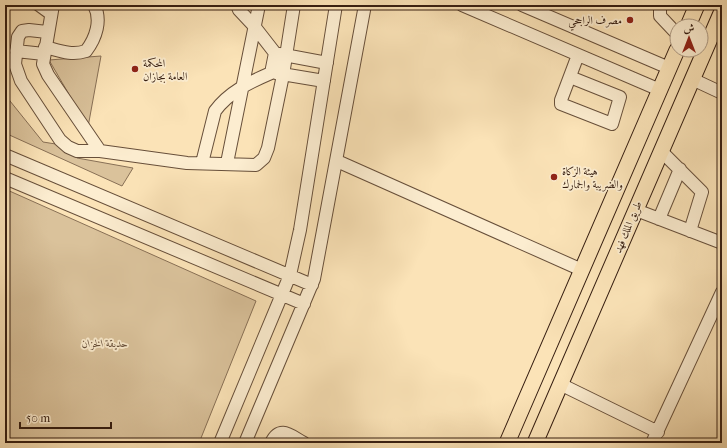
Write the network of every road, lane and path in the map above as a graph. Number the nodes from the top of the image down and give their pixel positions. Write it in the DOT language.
graph roads {
  1 [pos="40,5"];
  2 [pos="94,5"];
  3 [pos="237,5"];
  4 [pos="259,5"];
  5 [pos="294,5"];
  6 [pos="336,5"];
  7 [pos="365,5"];
  8 [pos="462,5"];
  9 [pos="522,5"];
  10 [pos="660,5"];
  11 [pos="697,5"];
  12 [pos="51,9"];
  13 [pos="722,11"];
  14 [pos="691,18"];
  15 [pos="254,26"];
  16 [pos="669,26"];
  17 [pos="47,32"];
  18 [pos="45,50"];
  19 [pos="16,51"];
  20 [pos="281,54"];
  21 [pos="578,55"];
  22 [pos="673,58"];
  23 [pos="327,63"];
  24 [pos="669,68"];
  25 [pos="277,74"];
  26 [pos="570,77"];
  27 [pos="692,79"];
  28 [pos="324,82"];
  29 [pos="241,87"];
  30 [pos="660,90"];
  31 [pos="722,93"];
  32 [pos="662,150"];
  33 [pos="100,151"];
  34 [pos="5,155"];
  35 [pos="337,161"];
  36 [pos="202,163"];
  37 [pos="227,163"];
  38 [pos="680,169"];
  39 [pos="5,178"];
  40 [pos="636,210"];
  41 [pos="659,219"];
  42 [pos="690,231"];
  43 [pos="722,243"];
  44 [pos="582,270"];
  45 [pos="290,276"];
  46 [pos="312,285"];
  47 [pos="722,292"];
  48 [pos="282,295"];
  49 [pos="304,304"];
  50 [pos="560,384"];
  51 [pos="658,432"];
  52 [pos="298,442"];
  53 [pos="220,443"];
  54 [pos="245,443"];
  55 [pos="271,443"];
  56 [pos="507,443"];
  57 [pos="535,443"];
  58 [pos="652,443"];
  1 -- 12 [label="street"];
  2 -- 18 [label="street"];
  3 -- 15 [label="street"];
  4 -- 15 [label="street"];
  5 -- 20 [label="street"];
  6 -- 23 [label="street"];
  7 -- 35 [label="street"];
  8 -- 21 [label="street"];
  9 -- 24 [label="street"];
  10 -- 16 [label="street"];
  11 -- 14 [label="main road"];
  12 -- 17 [label="street"];
  13 -- 27 [label="main road, طريق الملك فهد"];
  15 -- 20 [label="street"];
  15 -- 29 [label="street"];
  17 -- 18 [label="street"];
  17 -- 19 [label="street"];
  18 -- 19 [label="street"];
  18 -- 33 [label="street"];
  19 -- 33 [label="street"];
  20 -- 23 [label="street"];
  20 -- 25 [label="street"];
  21 -- 26 [label="street"];
  21 -- 30 [label="street"];
  22 -- 24 [label="main road"];
  23 -- 28 [label="street"];
  24 -- 30 [label="main road"];
  25 -- 28 [label="street"];
  25 -- 29 [label="street"];
  25 -- 37 [label="street"];
  26 -- 26 [label="street"];
  27 -- 31 [label="street"];
  27 -- 32 [label="main road, طريق الملك فهد"];
  28 -- 45 [label="street"];
  29 -- 36 [label="street"];
  29 -- 37 [label="street"];
  30 -- 44 [label="main road"];
  32 -- 38 [label="street"];
  32 -- 40 [label="main road, طريق الملك فهد"];
  33 -- 36 [label="street"];
  34 -- 45 [label="street"];
  35 -- 44 [label="street"];
  35 -- 46 [label="street"];
  36 -- 37 [label="street"];
  38 -- 41 [label="street"];
  38 -- 42 [label="street"];
  39 -- 48 [label="street"];
  40 -- 41 [label="street"];
  40 -- 50 [label="main road, طريق الملك فهد"];
  41 -- 42 [label="street"];
  42 -- 43 [label="street"];
  44 -- 56 [label="main road"];
  45 -- 46 [label="street"];
  45 -- 48 [label="street"];
  46 -- 49 [label="street"];
  47 -- 51 [label="street"];
  48 -- 49 [label="street"];
  48 -- 53 [label="street"];
  49 -- 54 [label="street"];
  50 -- 51 [label="street"];
  50 -- 57 [label="main road, طريق الملك فهد"];
  51 -- 58 [label="street"];
  52 -- 55 [label="street"];
}
